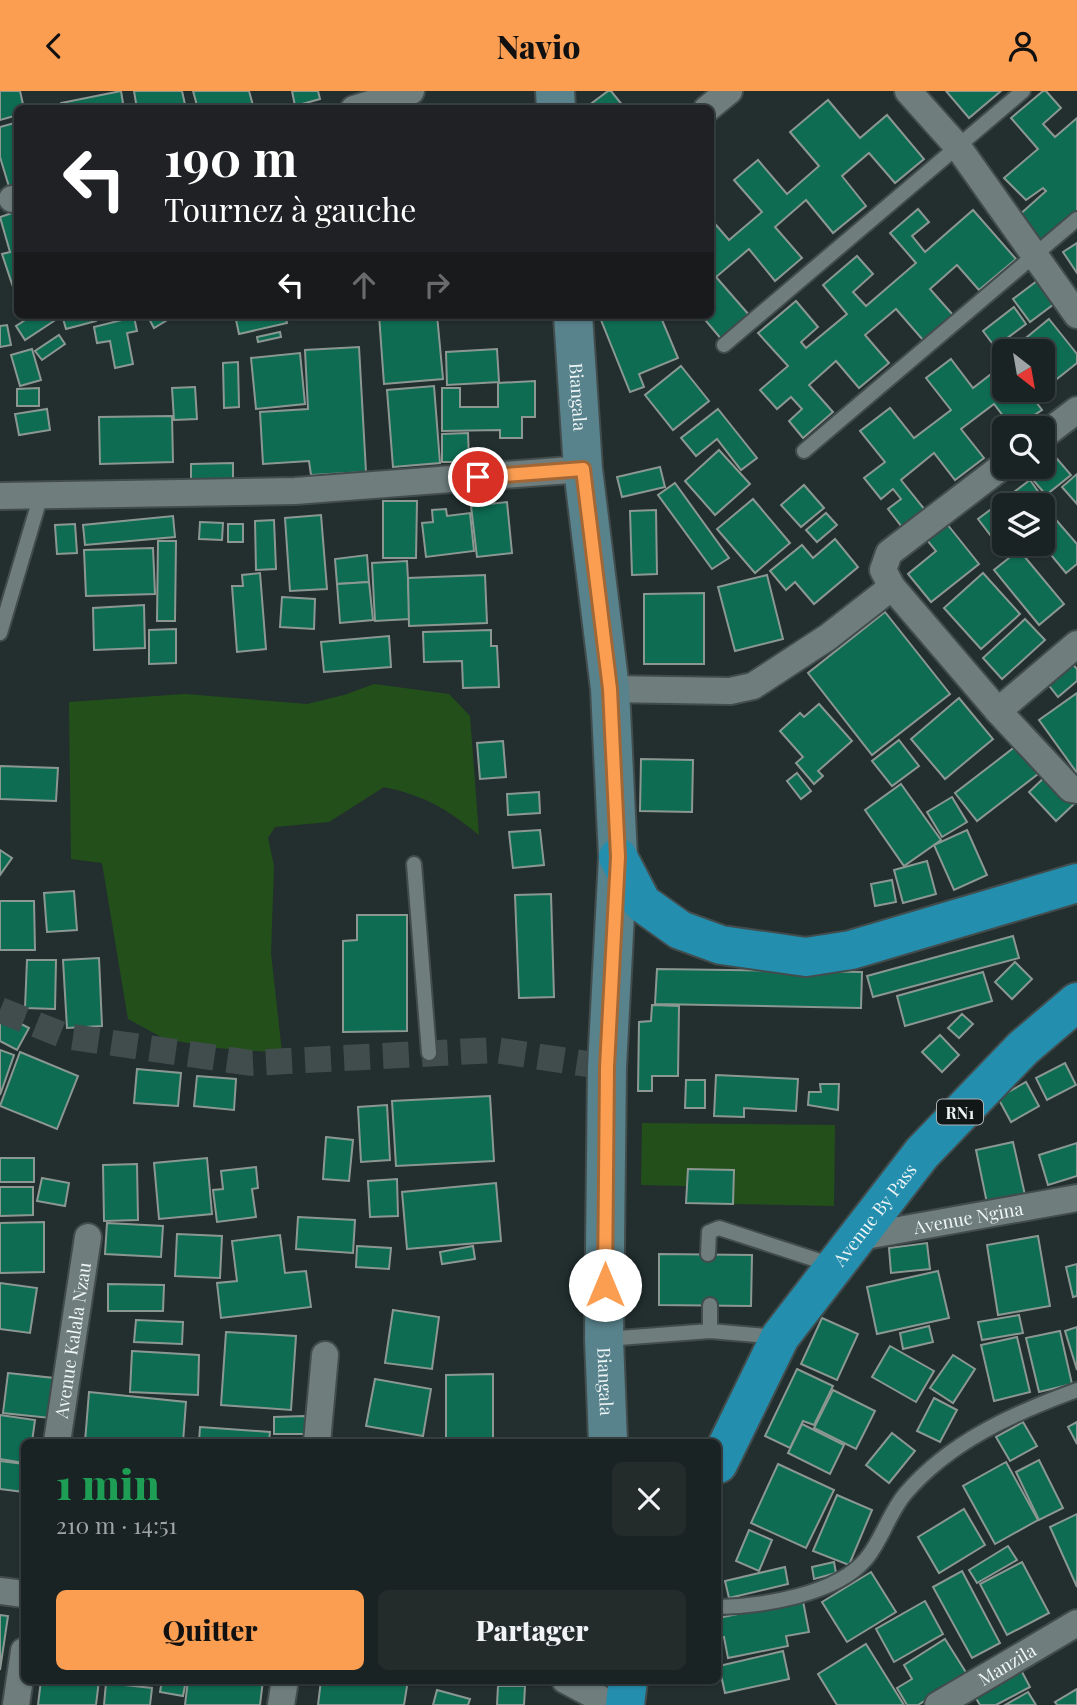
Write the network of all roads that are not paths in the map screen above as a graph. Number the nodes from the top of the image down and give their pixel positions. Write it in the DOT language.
graph roads {
  1 [pos="411,91"];
  2 [pos="729,91"];
  3 [pos="908,91"];
  4 [pos="1023,91"];
  5 [pos="367,105"];
  6 [pos="712,105"];
  7 [pos="958,147"];
  8 [pos="1077,219"];
  9 [pos="1033,255"];
  10 [pos="1077,315"];
  11 [pos="573,319"];
  12 [pos="724,345"];
  13 [pos="1077,410"];
  14 [pos="1055,427"];
  15 [pos="804,451"];
  16 [pos="583,469"];
  17 [pos="992,474"];
  18 [pos="41,495"];
  19 [pos="0,496"];
  20 [pos="892,587"];
  21 [pos="0,633"];
  22 [pos="1077,644"];
  23 [pos="610,689"];
  24 [pos="998,711"];
  25 [pos="1074,790"];
  26 [pos="618,857"];
  27 [pos="414,865"];
  28 [pos="1077,883"];
  29 [pos="1077,1002"];
  30 [pos="429,1053"];
  31 [pos="1077,1198"];
  32 [pos="88,1237"];
  33 [pos="860,1237"];
  34 [pos="708,1254"];
  35 [pos="836,1266"];
  36 [pos="710,1305"];
  37 [pos="710,1331"];
  38 [pos="780,1338"];
  39 [pos="604,1339"];
  40 [pos="325,1355"];
  41 [pos="1077,1390"];
  42 [pos="57,1439"];
  43 [pos="317,1439"];
  44 [pos="608,1439"];
  45 [pos="721,1458"];
  46 [pos="0,1591"];
  47 [pos="21,1594"];
  48 [pos="721,1607"];
  49 [pos="1077,1623"];
  50 [pos="21,1671"];
  51 [pos="284,1684"];
  52 [pos="573,1684"];
  53 [pos="628,1684"];
  54 [pos="16,1705"];
  55 [pos="281,1705"];
  56 [pos="612,1705"];
  57 [pos="625,1705"];
  58 [pos="937,1705"];
  1 -- 5 [label="street"];
  2 -- 6 [label="street"];
  3 -- 7 [label="street"];
  4 -- 7 [label="lane"];
  7 -- 9 [label="street"];
  7 -- 12 [label="lane"];
  8 -- 9 [label="lane"];
  9 -- 10 [label="street"];
  9 -- 15 [label="lane"];
  11 -- 16 [label="street, Biangala"];
  13 -- 14 [label="street"];
  16 -- 18 [label="street"];
  16 -- 23 [label="street, Biangala"];
  17 -- 20 [label="street"];
  18 -- 19 [label="street"];
  18 -- 21 [label="lane"];
  20 -- 23 [label="street"];
  20 -- 24 [label="street"];
  22 -- 24 [label="street"];
  23 -- 26 [label="street, Biangala"];
  24 -- 25 [label="street"];
  26 -- 28 [label="highway"];
  26 -- 39 [label="street, Biangala"];
  27 -- 30 [label="lane"];
  29 -- 33 [label="highway, Avenue By Pass / RN1"];
  31 -- 33 [label="street, Avenue Ngina"];
  32 -- 42 [label="street, Avenue Kalala Nzau"];
  33 -- 35 [label="highway, Avenue By Pass / RN1"];
  34 -- 35 [label="lane"];
  35 -- 38 [label="highway, Avenue By Pass / RN1"];
  36 -- 37 [label="lane"];
  37 -- 38 [label="lane"];
  37 -- 39 [label="lane"];
  38 -- 45 [label="highway, Avenue By Pass / RN1"];
  39 -- 44 [label="street, Biangala"];
  40 -- 43 [label="street"];
  41 -- 48 [label="lane"];
  46 -- 47 [label="street"];
  49 -- 58 [label="street, Manzila"];
  50 -- 54 [label="street"];
  51 -- 55 [label="street"];
  52 -- 56 [label="street"];
  53 -- 57 [label="highway"];
}
